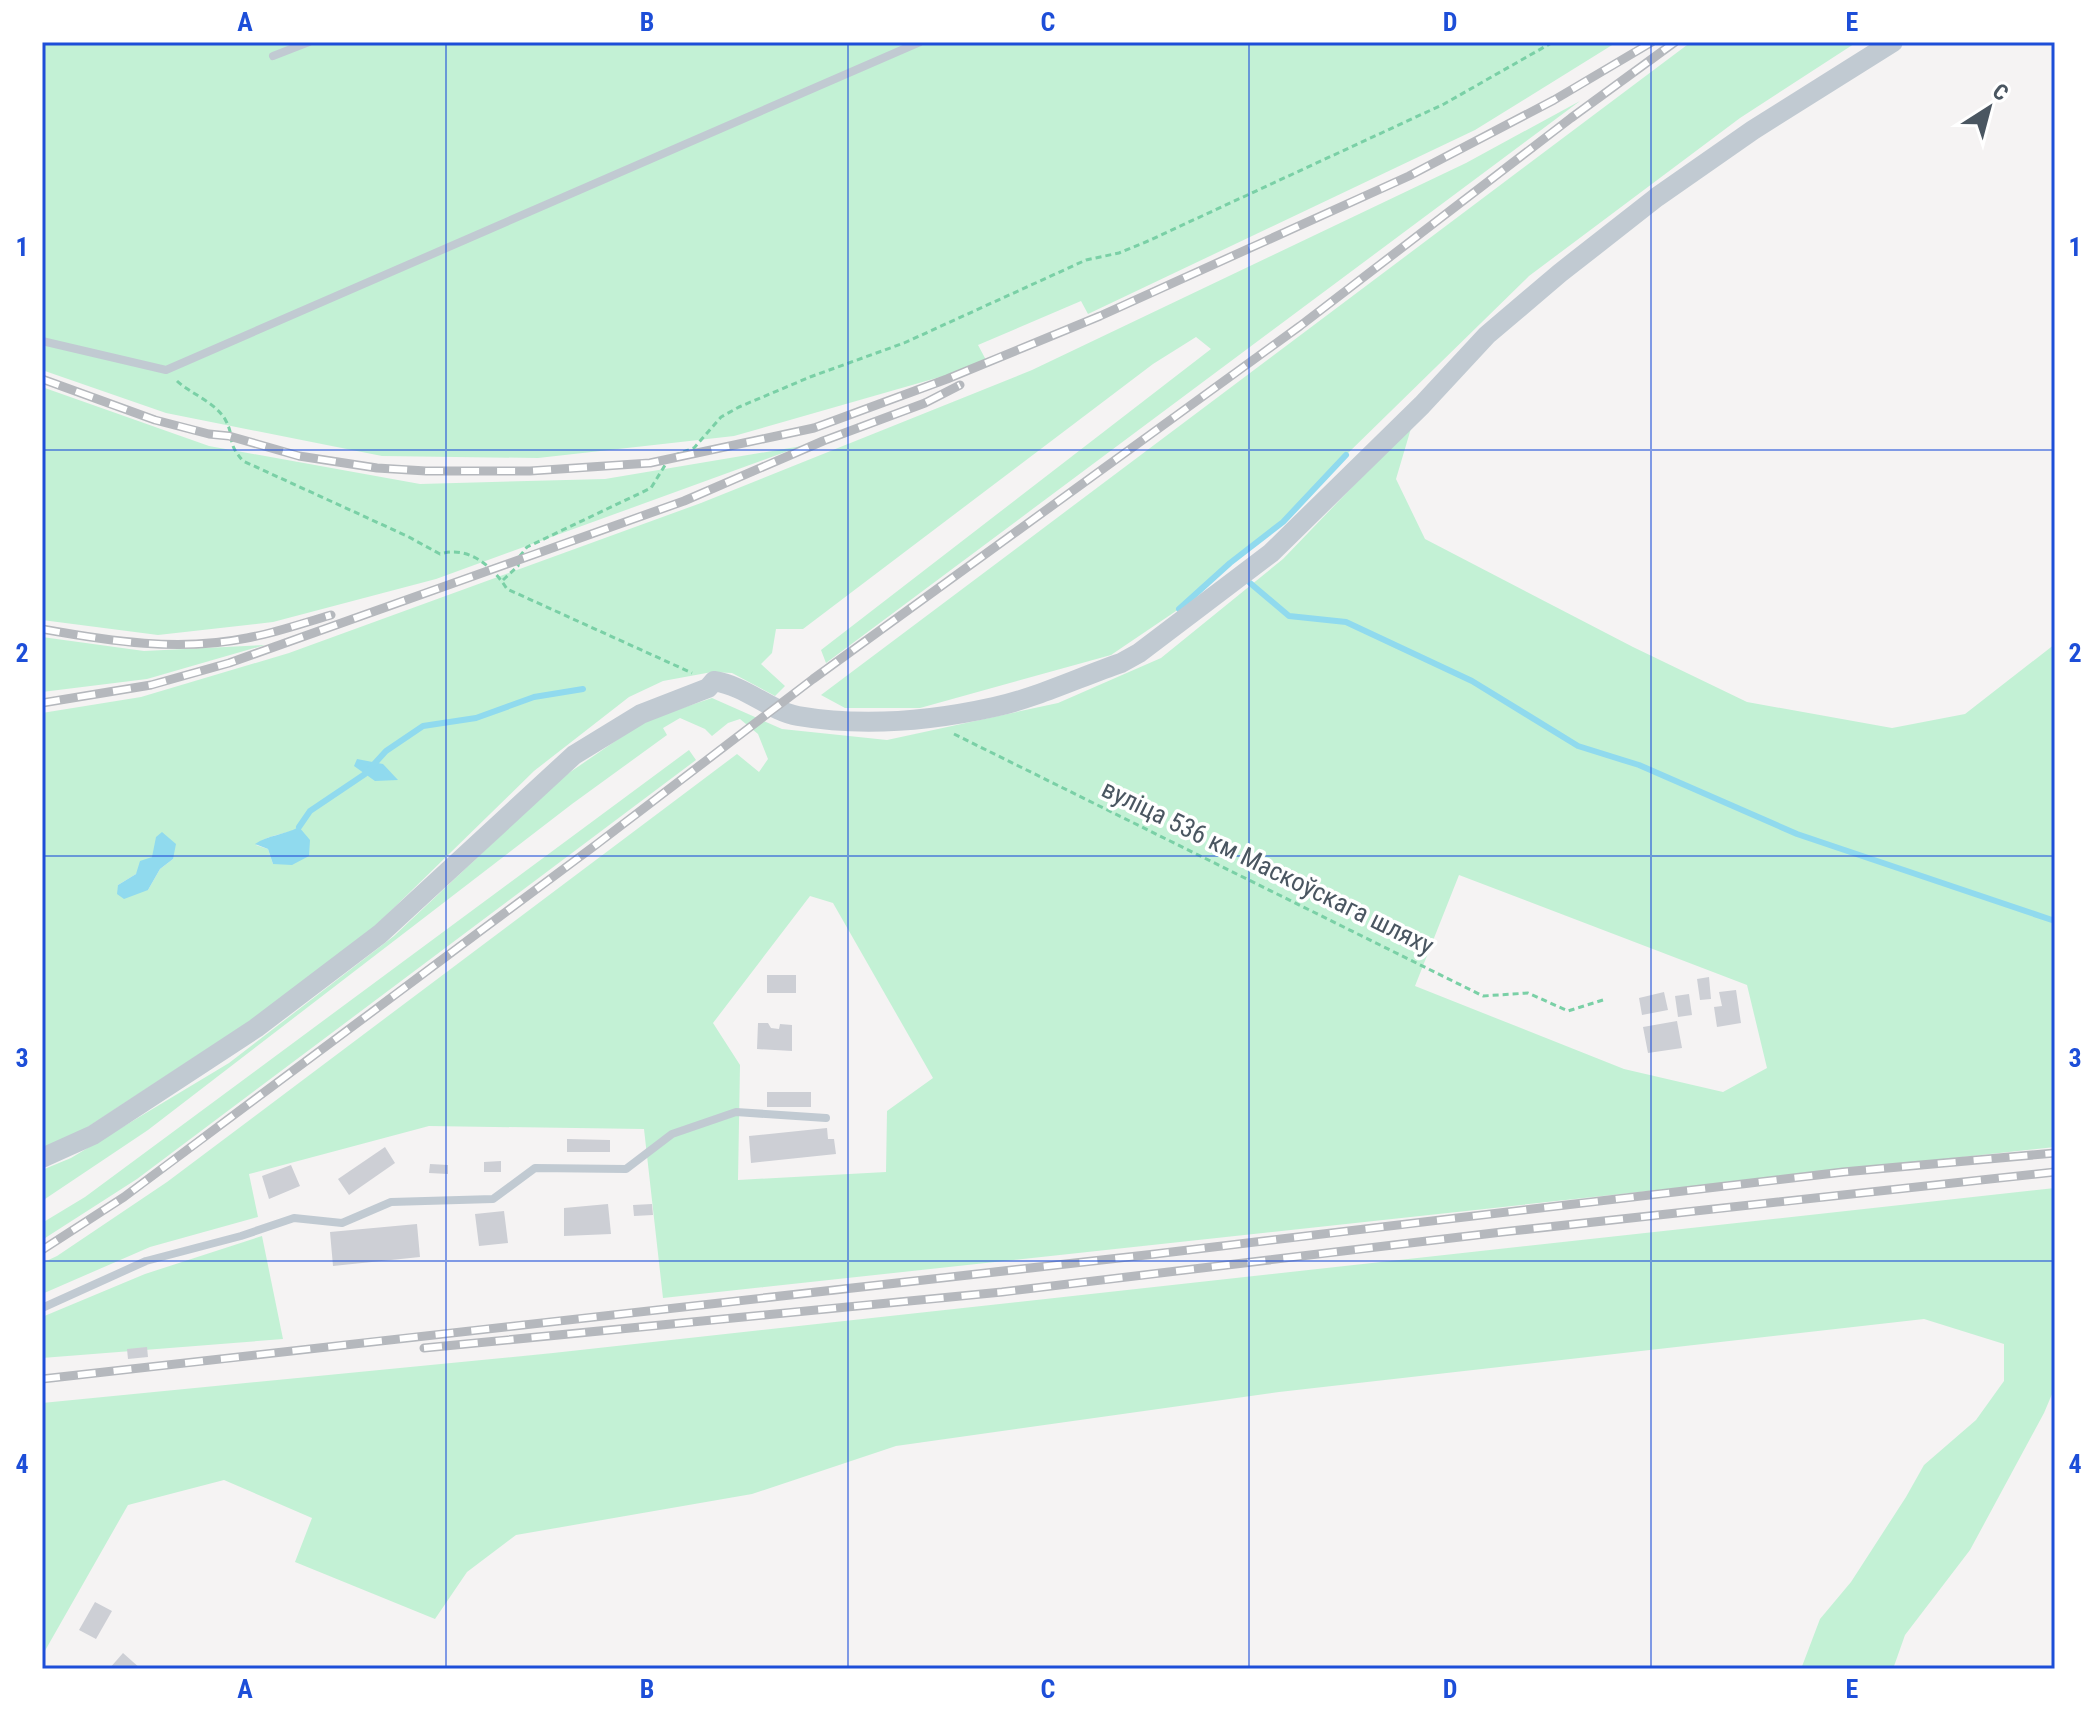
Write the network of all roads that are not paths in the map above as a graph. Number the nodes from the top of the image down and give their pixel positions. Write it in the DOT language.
graph roads {
  1 [pos="309,42"];
  2 [pos="920,42"];
  3 [pos="1893,42"];
  4 [pos="273,56"];
  5 [pos="42,341"];
  6 [pos="826,1118"];
  7 [pos="42,1158"];
  8 [pos="42,1308"];
  1 -- 4 [label="lane"];
  2 -- 5 [label="lane"];
  3 -- 7 [label="street"];
  6 -- 8 [label="lane"];
}
